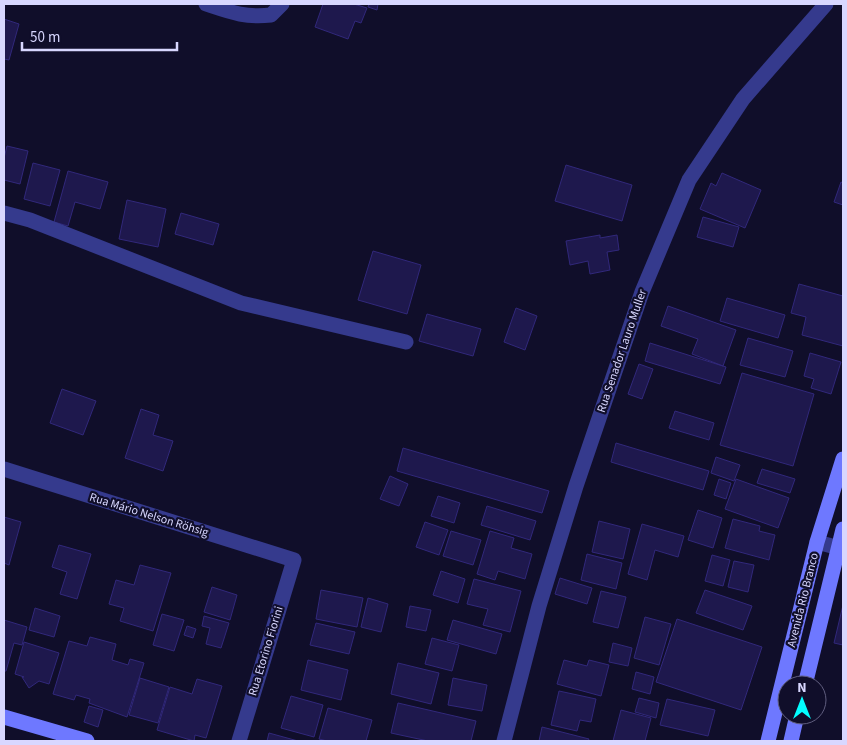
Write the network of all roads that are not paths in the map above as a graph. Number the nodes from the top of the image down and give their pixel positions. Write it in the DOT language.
graph roads {
  1 [pos="206,4"];
  2 [pos="282,4"];
  3 [pos="826,4"];
  4 [pos="4,213"];
  5 [pos="406,342"];
  6 [pos="843,460"];
  7 [pos="4,469"];
  8 [pos="843,529"];
  9 [pos="817,542"];
  10 [pos="841,548"];
  11 [pos="294,560"];
  12 [pos="808,675"];
  13 [pos="4,717"];
  14 [pos="795,725"];
  15 [pos="86,741"];
  16 [pos="239,741"];
  17 [pos="504,741"];
  18 [pos="768,741"];
  19 [pos="791,741"];
  1 -- 2 [label="street"];
  3 -- 17 [label="street, Rua Senador Lauro Muller"];
  4 -- 5 [label="street"];
  6 -- 9 [label="main road, Avenida Rio Branco"];
  7 -- 11 [label="street, Rua Mário Nelson Röhsig"];
  8 -- 10 [label="main road, Avenida Rio Branco"];
  9 -- 10 [label="street"];
  9 -- 18 [label="main road, Avenida Rio Branco"];
  10 -- 12 [label="main road, Avenida Rio Branco"];
  11 -- 16 [label="street, Rua Etorino Fiorini"];
  13 -- 15 [label="main road"];
  14 -- 19 [label="main road"];
}
